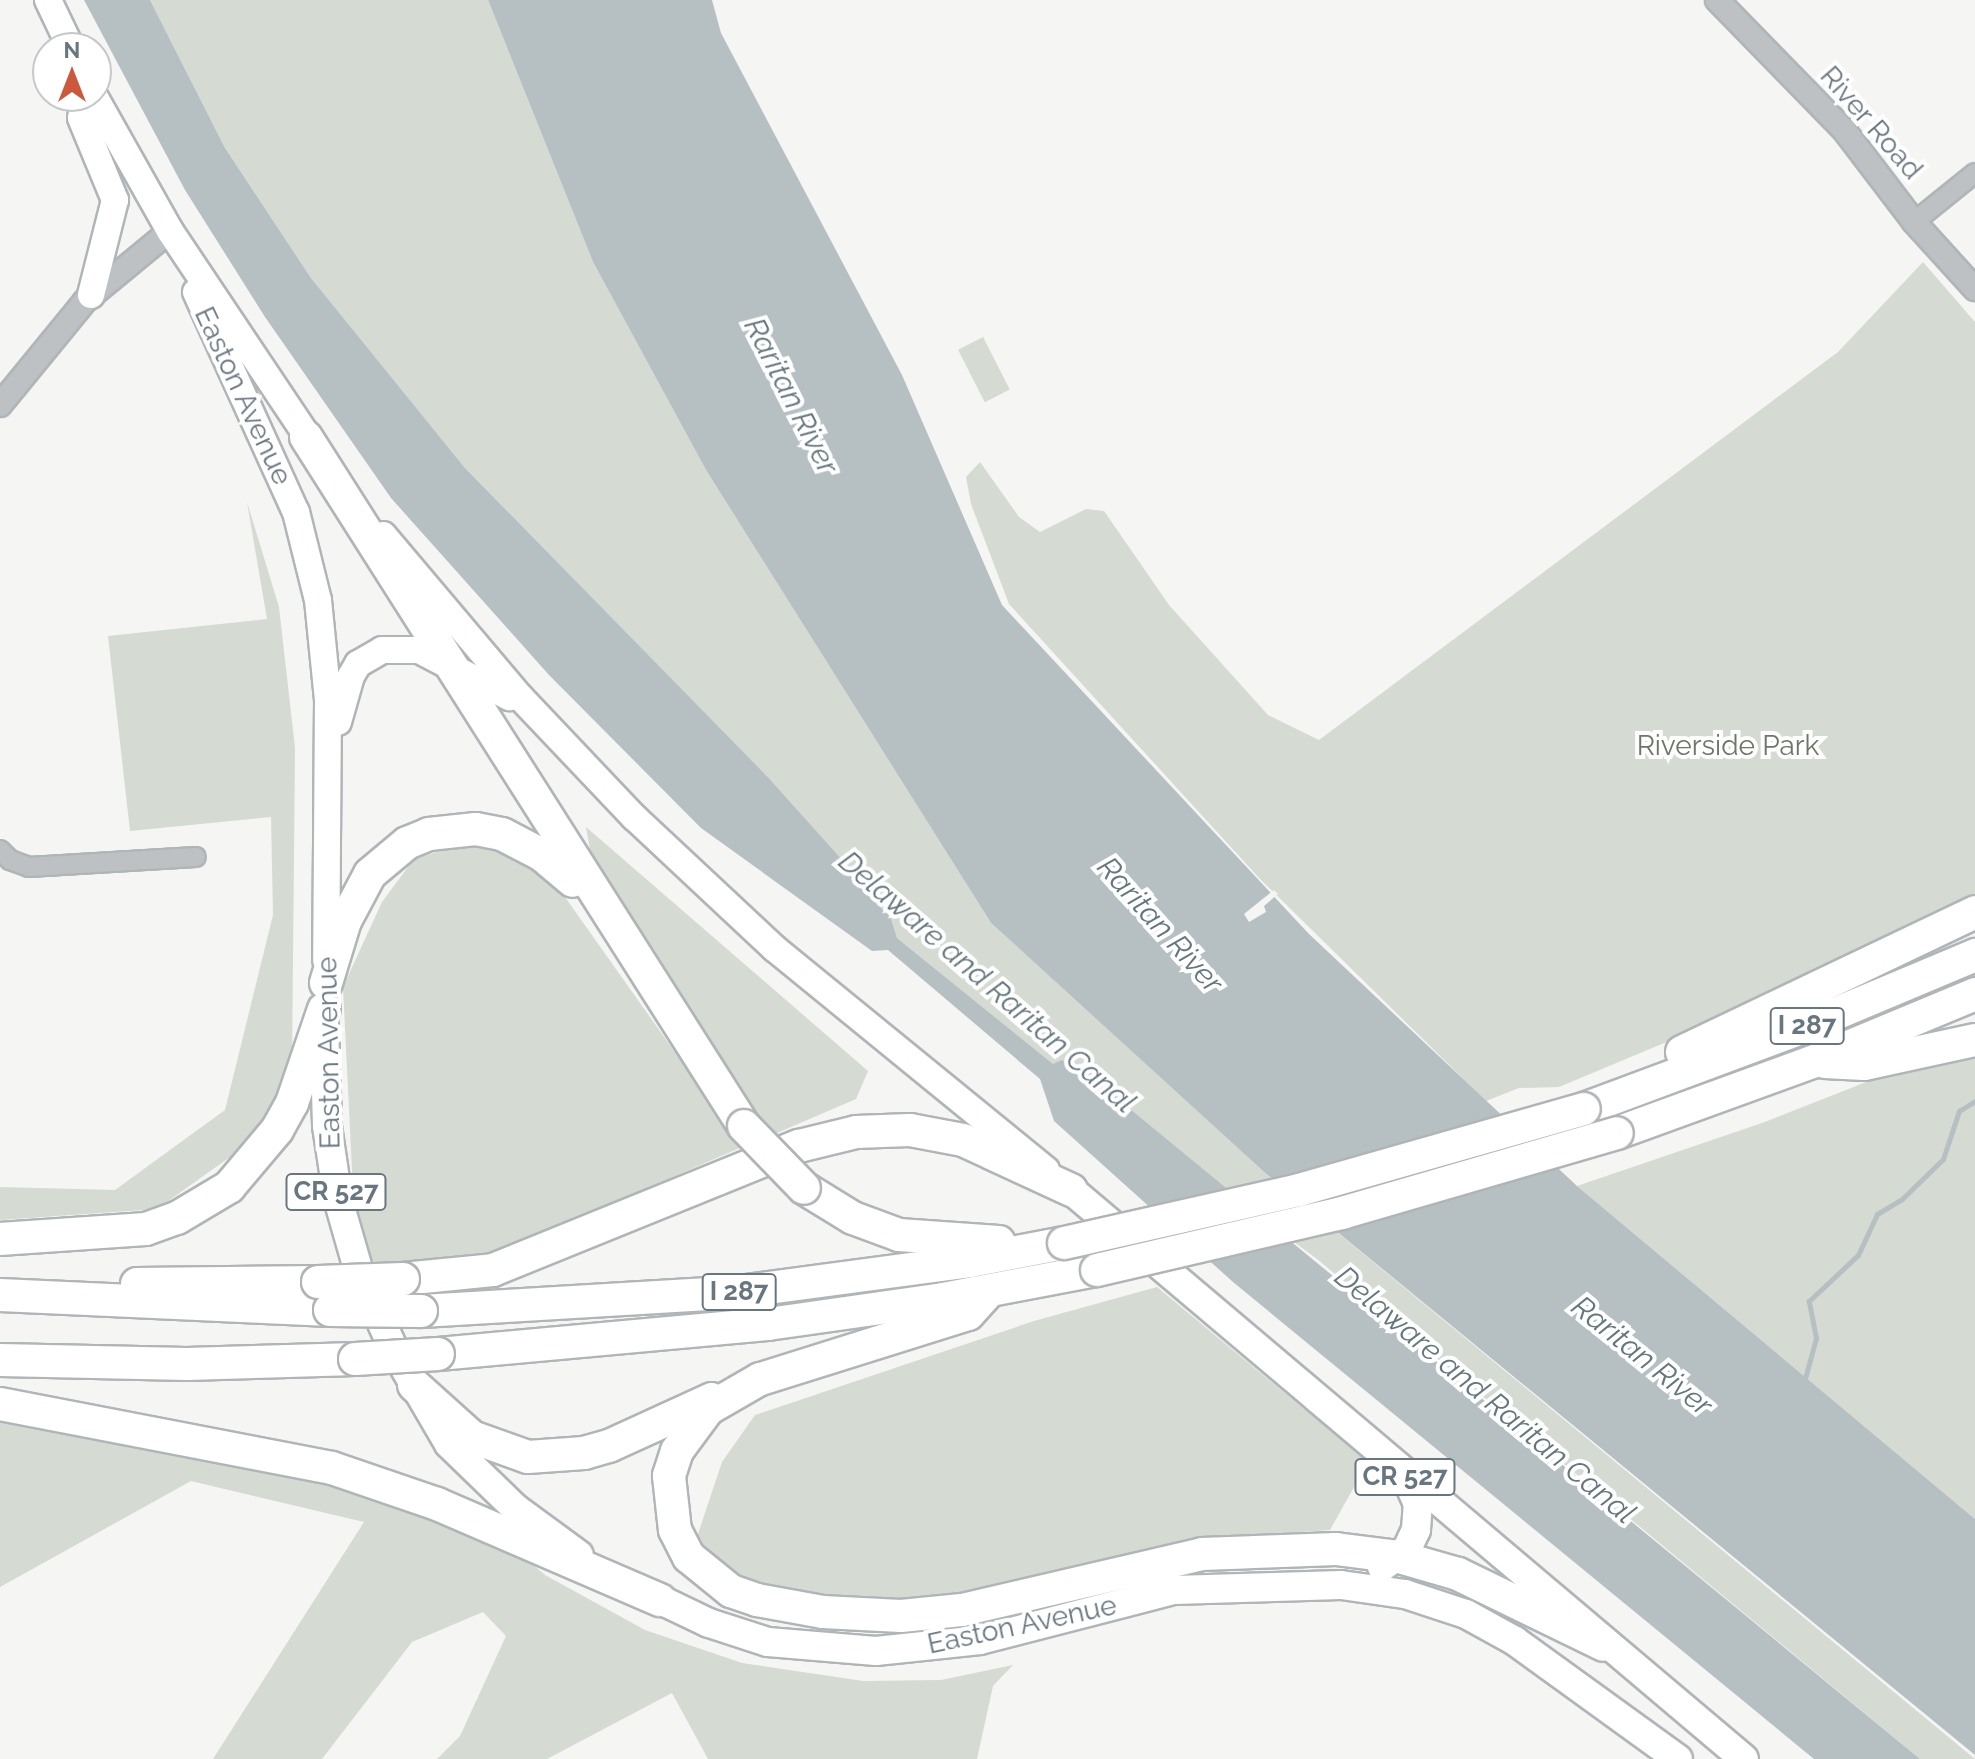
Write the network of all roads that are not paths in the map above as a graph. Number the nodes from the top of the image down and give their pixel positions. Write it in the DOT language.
graph roads {
  1 [pos="48,0"];
  2 [pos="1717,0"];
  3 [pos="63,32"];
  4 [pos="82,112"];
  5 [pos="103,112"];
  6 [pos="1975,173"];
  7 [pos="1914,222"];
  8 [pos="170,231"];
  9 [pos="1975,289"];
  10 [pos="91,295"];
  11 [pos="0,405"];
  12 [pos="306,437"];
  13 [pos="447,662"];
  14 [pos="539,717"];
  15 [pos="329,758"];
  16 [pos="0,850"];
  17 [pos="196,857"];
  18 [pos="599,904"];
  19 [pos="1975,912"];
  20 [pos="1975,955"];
  21 [pos="1975,994"];
  22 [pos="325,996"];
  23 [pos="1975,1040"];
  24 [pos="1812,1062"];
  25 [pos="1637,1090"];
  26 [pos="1071,1190"];
  27 [pos="0,1239"];
  28 [pos="1059,1244"];
  29 [pos="0,1284"];
  30 [pos="989,1291"];
  31 [pos="0,1295"];
  32 [pos="324,1296"];
  33 [pos="0,1360"];
  34 [pos="414,1385"];
  35 [pos="735,1389"];
  36 [pos="0,1404"];
  37 [pos="1407,1478"];
  38 [pos="1399,1557"];
  39 [pos="1341,1585"];
  40 [pos="660,1600"];
  41 [pos="1604,1645"];
  42 [pos="1678,1759"];
  43 [pos="1744,1759"];
  1 -- 3 [label="main road"];
  2 -- 7 [label="street, River Road"];
  4 -- 10 [label="main road"];
  5 -- 8 [label="main road, Easton Avenue / CR 527"];
  6 -- 7 [label="street"];
  7 -- 9 [label="street, River Road"];
  8 -- 10 [label="street"];
  8 -- 12 [label="main road, Easton Avenue / CR 527"];
  8 -- 15 [label="main road, Easton Avenue / CR 527"];
  10 -- 11 [label="street"];
  12 -- 13 [label="highway"];
  12 -- 14 [label="main road, Easton Avenue / CR 527"];
  13 -- 14 [label="main road"];
  13 -- 15 [label="main road"];
  13 -- 18 [label="highway"];
  14 -- 26 [label="main road, Easton Avenue / CR 527"];
  15 -- 22 [label="main road, Easton Avenue / CR 527"];
  16 -- 17 [label="street"];
  18 -- 22 [label="highway"];
  18 -- 28 [label="highway, bridge"];
  19 -- 25 [label="highway"];
  20 -- 25 [label="highway, I 287"];
  21 -- 24 [label="highway, I 287"];
  22 -- 27 [label="highway"];
  22 -- 34 [label="main road, Easton Avenue / CR 527"];
  23 -- 24 [label="highway"];
  24 -- 30 [label="highway, I 287, bridge"];
  25 -- 28 [label="highway, I 287, bridge"];
  26 -- 32 [label="highway, bridge"];
  26 -- 37 [label="main road, Easton Avenue / CR 527"];
  28 -- 32 [label="highway, I 287, bridge"];
  29 -- 32 [label="highway"];
  30 -- 33 [label="highway, I 287, bridge"];
  30 -- 35 [label="highway"];
  31 -- 32 [label="highway, I 287"];
  34 -- 35 [label="highway"];
  34 -- 40 [label="main road, Easton Avenue / CR 527"];
  35 -- 38 [label="highway"];
  36 -- 40 [label="highway"];
  37 -- 38 [label="main road"];
  37 -- 41 [label="main road, Easton Avenue / CR 527"];
  38 -- 39 [label="main road"];
  38 -- 41 [label="highway"];
  39 -- 40 [label="main road, Easton Avenue / CR 527"];
  39 -- 42 [label="main road, Easton Avenue / CR 527"];
  41 -- 43 [label="main road, Easton Avenue / CR 527"];
}
